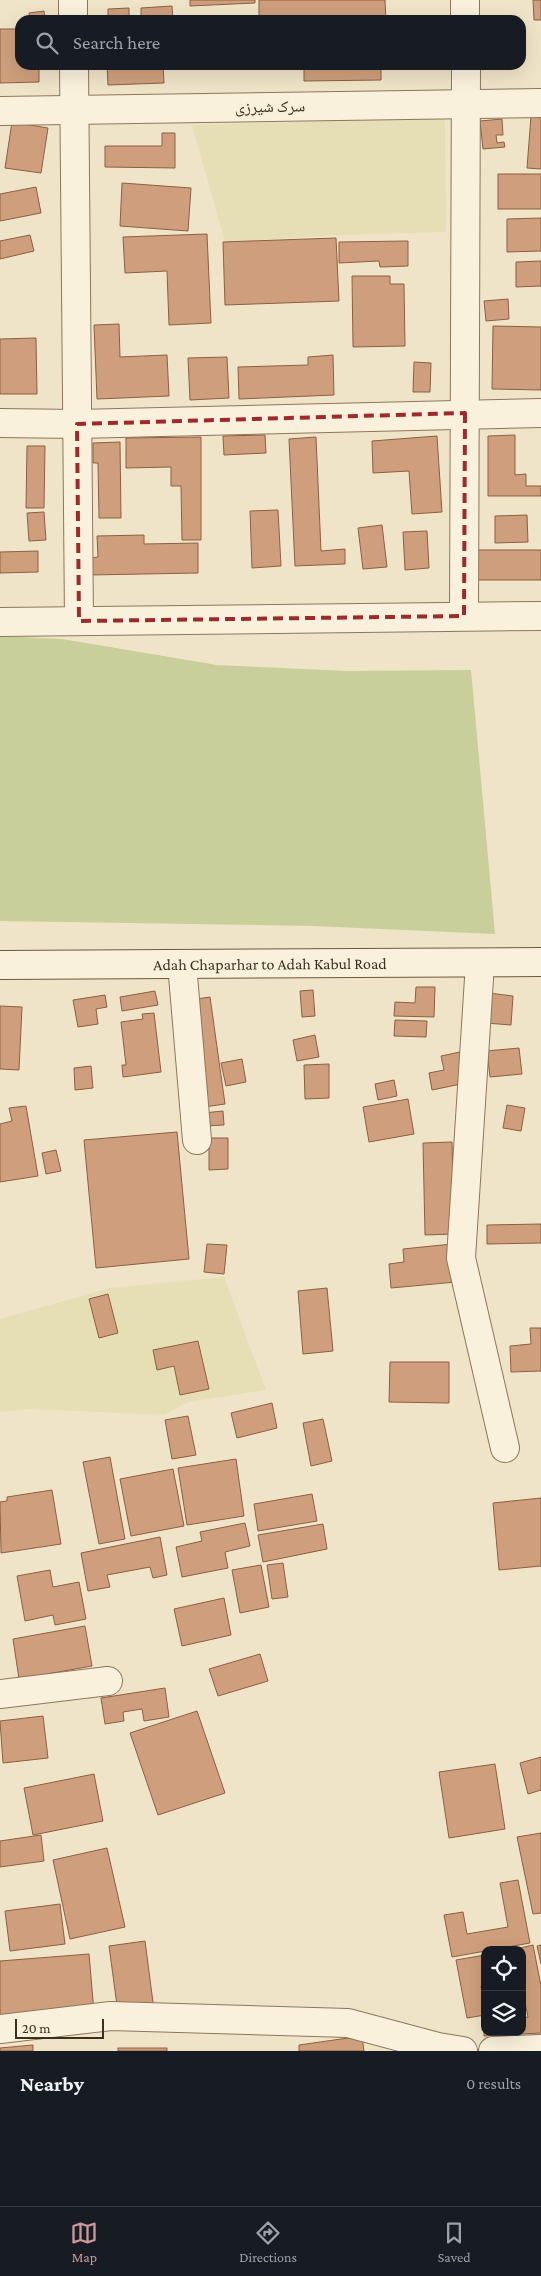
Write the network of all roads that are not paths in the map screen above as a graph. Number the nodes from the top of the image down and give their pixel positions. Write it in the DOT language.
graph roads {
  1 [pos="73,0"];
  2 [pos="464,0"];
  3 [pos="73,15"];
  4 [pos="465,15"];
  5 [pos="74,70"];
  6 [pos="466,70"];
  7 [pos="467,103"];
  8 [pos="541,103"];
  9 [pos="74,110"];
  10 [pos="0,111"];
  11 [pos="465,413"];
  12 [pos="541,413"];
  13 [pos="0,423"];
  14 [pos="77,424"];
  15 [pos="464,616"];
  16 [pos="541,616"];
  17 [pos="79,621"];
  18 [pos="0,622"];
  19 [pos="541,962"];
  20 [pos="480,963"];
  21 [pos="182,964"];
  22 [pos="0,965"];
  23 [pos="197,1140"];
  24 [pos="505,1448"];
  25 [pos="108,1681"];
  26 [pos="0,1694"];
  27 [pos="0,2029"];
  28 [pos="541,2049"];
  29 [pos="446,2050"];
  30 [pos="493,2051"];
  1 -- 3 [label="street"];
  2 -- 4 [label="street"];
  5 -- 9 [label="street"];
  6 -- 7 [label="street"];
  7 -- 8 [label="street, سرک شیرزی"];
  7 -- 9 [label="street, سرک شیرزی"];
  7 -- 11 [label="street"];
  9 -- 10 [label="street, سرک شیرزی"];
  9 -- 14 [label="street"];
  11 -- 12 [label="street"];
  11 -- 14 [label="street"];
  11 -- 15 [label="street"];
  13 -- 14 [label="street"];
  14 -- 17 [label="street"];
  15 -- 16 [label="street"];
  15 -- 17 [label="street"];
  17 -- 18 [label="street"];
  19 -- 20 [label="street, Adah Chaparhar to Adah Kabul Road"];
  20 -- 21 [label="street, Adah Chaparhar to Adah Kabul Road"];
  20 -- 24 [label="street"];
  21 -- 22 [label="street, Adah Chaparhar to Adah Kabul Road"];
  21 -- 23 [label="street"];
  25 -- 26 [label="street"];
  27 -- 29 [label="street"];
  28 -- 30 [label="street"];
}
